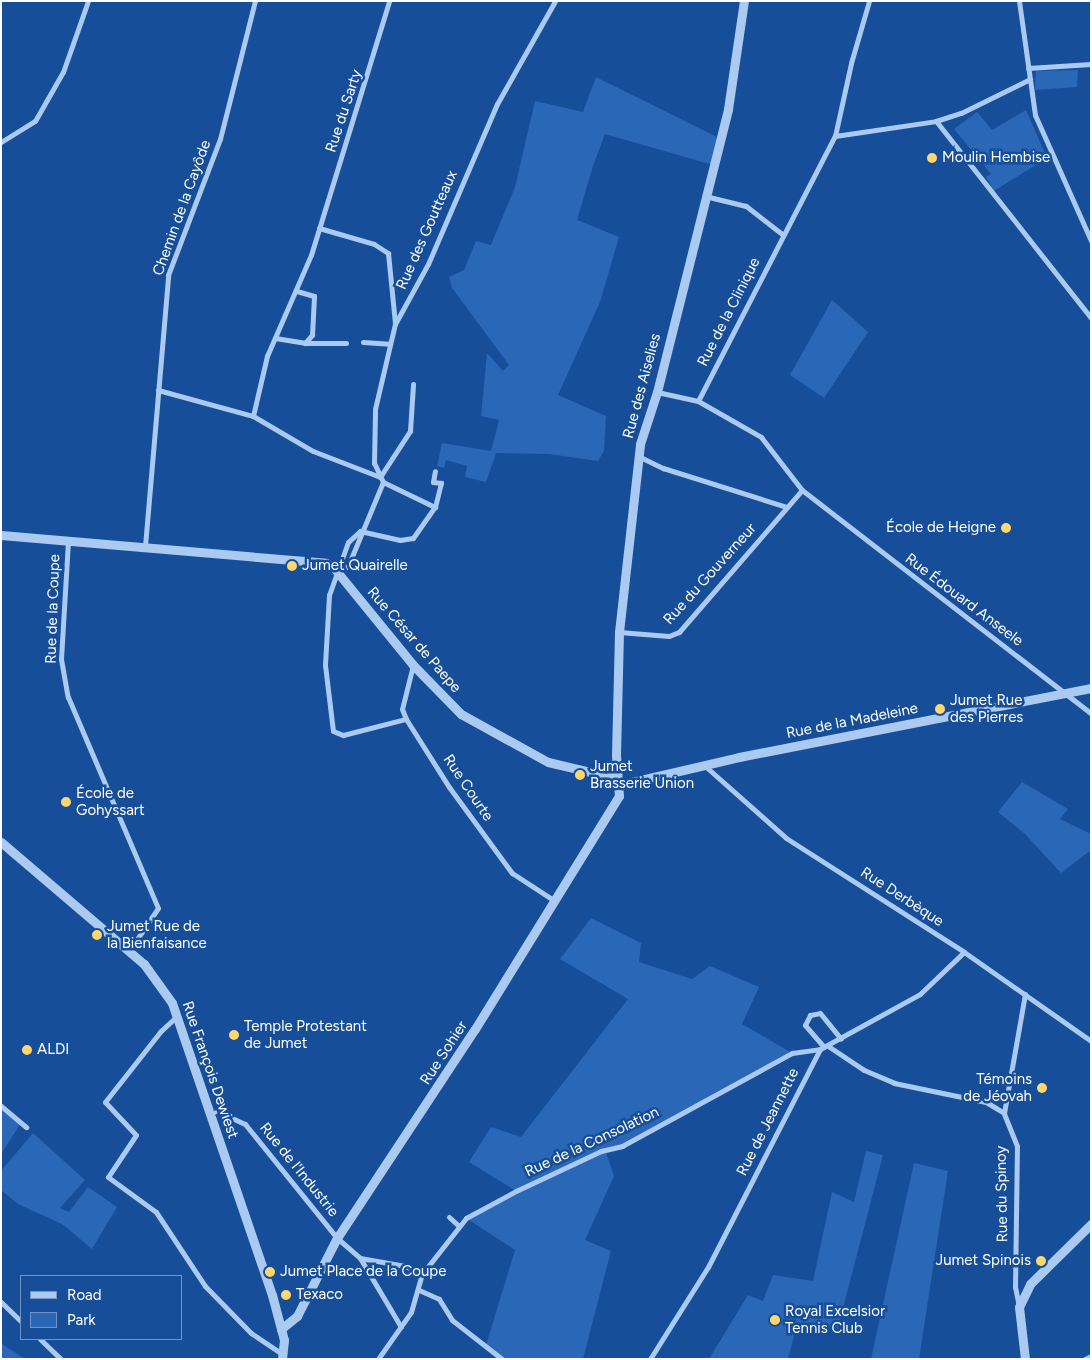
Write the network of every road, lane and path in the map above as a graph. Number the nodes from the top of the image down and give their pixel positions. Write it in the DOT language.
graph roads {
  1 [pos="88,1"];
  2 [pos="255,1"];
  3 [pos="389,1"];
  4 [pos="555,1"];
  5 [pos="744,1"];
  6 [pos="869,1"];
  7 [pos="1019,1"];
  8 [pos="1091,64"];
  9 [pos="1028,68"];
  10 [pos="1030,79"];
  11 [pos="936,121"];
  12 [pos="835,136"];
  13 [pos="1,142"];
  14 [pos="706,196"];
  15 [pos="320,228"];
  16 [pos="782,234"];
  17 [pos="1091,241"];
  18 [pos="296,291"];
  19 [pos="1091,318"];
  20 [pos="395,324"];
  21 [pos="275,338"];
  22 [pos="363,342"];
  23 [pos="305,343"];
  24 [pos="346,343"];
  25 [pos="389,344"];
  26 [pos="412,384"];
  27 [pos="158,390"];
  28 [pos="657,392"];
  29 [pos="698,401"];
  30 [pos="253,416"];
  31 [pos="638,456"];
  32 [pos="435,471"];
  33 [pos="380,476"];
  34 [pos="383,482"];
  35 [pos="802,490"];
  36 [pos="787,507"];
  37 [pos="435,508"];
  38 [pos="360,531"];
  39 [pos="1,534"];
  40 [pos="68,540"];
  41 [pos="145,546"];
  42 [pos="337,572"];
  43 [pos="619,632"];
  44 [pos="413,665"];
  45 [pos="1091,688"];
  46 [pos="1065,693"];
  47 [pos="1091,713"];
  48 [pos="406,719"];
  49 [pos="705,766"];
  50 [pos="619,785"];
  51 [pos="1,842"];
  52 [pos="556,901"];
  53 [pos="129,951"];
  54 [pos="964,952"];
  55 [pos="1025,994"];
  56 [pos="177,1016"];
  57 [pos="841,1039"];
  58 [pos="1091,1040"];
  59 [pos="824,1048"];
  60 [pos="1,1106"];
  61 [pos="210,1112"];
  62 [pos="1004,1113"];
  63 [pos="26,1127"];
  64 [pos="449,1218"];
  65 [pos="1091,1224"];
  66 [pos="458,1225"];
  67 [pos="337,1238"];
  68 [pos="360,1258"];
  69 [pos="422,1274"];
  70 [pos="419,1290"];
  71 [pos="1,1302"];
  72 [pos="1019,1307"];
  73 [pos="20,1320"];
  74 [pos="401,1327"];
  75 [pos="281,1329"];
  76 [pos="41,1340"];
  77 [pos="282,1356"];
  78 [pos="1091,1356"];
  79 [pos="61,1359"];
  80 [pos="378,1359"];
  81 [pos="502,1359"];
  82 [pos="650,1359"];
  83 [pos="1025,1359"];
  84 [pos="1085,1359"];
  1 -- 13 [label="street"];
  2 -- 27 [label="street, Chemin de la Cayôde"];
  3 -- 15 [label="street, Rue du Sarty"];
  4 -- 20 [label="street, Rue des Goutteaux"];
  5 -- 14 [label="street, Rue des Aiselies"];
  6 -- 12 [label="street, Rue de la Clinique"];
  7 -- 9 [label="street"];
  8 -- 9 [label="street"];
  9 -- 10 [label="street"];
  10 -- 11 [label="street"];
  10 -- 17 [label="street"];
  11 -- 12 [label="street"];
  11 -- 19 [label="street"];
  12 -- 16 [label="street, Rue de la Clinique"];
  14 -- 16 [label="street"];
  14 -- 28 [label="street, Rue des Aiselies"];
  15 -- 18 [label="street, Rue du Sarty"];
  15 -- 20 [label="street"];
  16 -- 29 [label="street, Rue de la Clinique"];
  18 -- 21 [label="street, Rue du Sarty"];
  18 -- 23 [label="street"];
  20 -- 25 [label="street, Rue des Goutteaux"];
  21 -- 23 [label="street"];
  21 -- 30 [label="street, Rue du Sarty"];
  22 -- 25 [label="street"];
  23 -- 24 [label="street"];
  25 -- 33 [label="street, Rue des Goutteaux"];
  26 -- 33 [label="street"];
  27 -- 30 [label="street"];
  27 -- 41 [label="street, Chemin de la Cayôde"];
  28 -- 29 [label="street, Rue Édouard Anseele"];
  28 -- 31 [label="street, Rue des Aiselies"];
  29 -- 35 [label="street, Rue Édouard Anseele"];
  30 -- 33 [label="street"];
  31 -- 36 [label="street"];
  31 -- 43 [label="street, Rue des Aiselies"];
  32 -- 37 [label="street"];
  33 -- 34 [label="street, Rue des Goutteaux"];
  34 -- 37 [label="street"];
  34 -- 38 [label="street"];
  35 -- 36 [label="street, Rue du Gouverneur"];
  35 -- 46 [label="street, Rue Édouard Anseele"];
  36 -- 43 [label="street, Rue du Gouverneur"];
  37 -- 38 [label="street"];
  38 -- 42 [label="street"];
  38 -- 42 [label="street"];
  39 -- 40 [label="street, Rue César de Paepe"];
  40 -- 41 [label="street, Rue César de Paepe"];
  40 -- 53 [label="street, Rue de la Coupe"];
  41 -- 42 [label="street, Rue César de Paepe"];
  42 -- 44 [label="street, Rue César de Paepe"];
  42 -- 48 [label="street"];
  43 -- 50 [label="street, Rue des Aiselies"];
  44 -- 48 [label="street"];
  44 -- 50 [label="street, Rue César de Paepe"];
  45 -- 46 [label="street, Rue de la Madeleine"];
  46 -- 47 [label="street, Rue Édouard Anseele"];
  46 -- 49 [label="street, Rue de la Madeleine"];
  48 -- 52 [label="street, Rue Courte"];
  49 -- 50 [label="street, Rue de la Madeleine"];
  49 -- 54 [label="street, Rue Derbèque"];
  50 -- 52 [label="street, Rue Sohier"];
  51 -- 53 [label="street, Rue François Dewiest"];
  52 -- 67 [label="street, Rue Sohier"];
  53 -- 56 [label="street, Rue François Dewiest"];
  54 -- 55 [label="street, Rue Derbèque"];
  54 -- 57 [label="street"];
  55 -- 58 [label="street, Rue Derbèque"];
  55 -- 62 [label="street"];
  56 -- 61 [label="street, Rue François Dewiest"];
  56 -- 77 [label="street"];
  57 -- 59 [label="street"];
  57 -- 59 [label="street"];
  59 -- 62 [label="street"];
  59 -- 66 [label="street, Rue de la Consolation"];
  59 -- 82 [label="street, Rue de Jeannette"];
  60 -- 63 [label="street"];
  61 -- 67 [label="street, Rue de l'Industrie"];
  61 -- 75 [label="street, Rue François Dewiest"];
  62 -- 72 [label="street, Rue du Spinoy"];
  64 -- 66 [label="street"];
  65 -- 72 [label="street"];
  66 -- 69 [label="street"];
  67 -- 68 [label="street, Rue de l'Industrie"];
  67 -- 75 [label="street, Rue Sohier"];
  68 -- 69 [label="street"];
  68 -- 74 [label="street, Rue de l'Industrie"];
  69 -- 70 [label="street"];
  70 -- 74 [label="street"];
  70 -- 81 [label="street"];
  71 -- 73 [label="street"];
  72 -- 83 [label="street"];
  74 -- 80 [label="street"];
  75 -- 77 [label="street, Rue François Dewiest"];
  76 -- 79 [label="street"];
  78 -- 84 [label="street"];
}
